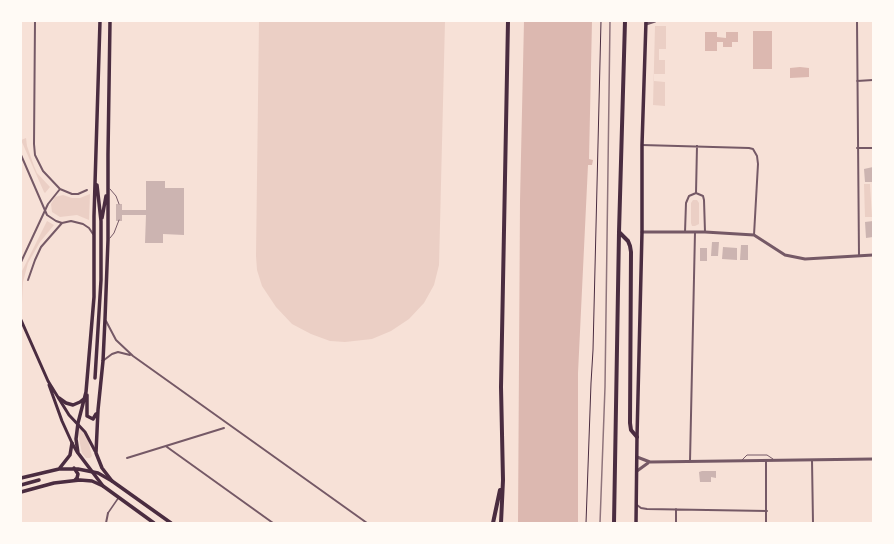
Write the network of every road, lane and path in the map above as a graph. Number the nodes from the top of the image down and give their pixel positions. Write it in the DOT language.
graph roads {
  1 [pos="35,21"];
  2 [pos="100,21"];
  3 [pos="110,21"];
  4 [pos="508,21"];
  5 [pos="601,21"];
  6 [pos="625,21"];
  7 [pos="655,21"];
  8 [pos="857,21"];
  9 [pos="646,22"];
  10 [pos="873,80"];
  11 [pos="857,81"];
  12 [pos="642,145"];
  13 [pos="697,146"];
  14 [pos="858,148"];
  15 [pos="873,148"];
  16 [pos="21,155"];
  17 [pos="95,170"];
  18 [pos="60,189"];
  19 [pos="108,189"];
  20 [pos="87,190"];
  21 [pos="696,193"];
  22 [pos="119,204"];
  23 [pos="46,212"];
  24 [pos="119,220"];
  25 [pos="101,221"];
  26 [pos="62,223"];
  27 [pos="619,232"];
  28 [pos="642,232"];
  29 [pos="685,232"];
  30 [pos="695,232"];
  31 [pos="705,232"];
  32 [pos="754,235"];
  33 [pos="94,236"];
  34 [pos="108,240"];
  35 [pos="873,255"];
  36 [pos="859,256"];
  37 [pos="21,262"];
  38 [pos="28,280"];
  39 [pos="21,320"];
  40 [pos="105,320"];
  41 [pos="133,356"];
  42 [pos="103,362"];
  43 [pos="95,378"];
  44 [pos="48,381"];
  45 [pos="86,392"];
  46 [pos="86,397"];
  47 [pos="59,398"];
  48 [pos="98,410"];
  49 [pos="78,423"];
  50 [pos="224,428"];
  51 [pos="637,437"];
  52 [pos="72,443"];
  53 [pos="167,447"];
  54 [pos="78,453"];
  55 [pos="96,453"];
  56 [pos="637,457"];
  57 [pos="127,458"];
  58 [pos="873,459"];
  59 [pos="775,460"];
  60 [pos="812,460"];
  61 [pos="690,461"];
  62 [pos="741,461"];
  63 [pos="766,461"];
  64 [pos="650,462"];
  65 [pos="74,468"];
  66 [pos="59,469"];
  67 [pos="92,471"];
  68 [pos="637,471"];
  69 [pos="21,478"];
  70 [pos="39,480"];
  71 [pos="75,480"];
  72 [pos="503,480"];
  73 [pos="112,481"];
  74 [pos="21,485"];
  75 [pos="103,486"];
  76 [pos="21,492"];
  77 [pos="119,497"];
  78 [pos="637,504"];
  79 [pos="676,509"];
  80 [pos="767,511"];
  81 [pos="108,513"];
  82 [pos="106,523"];
  83 [pos="154,523"];
  84 [pos="171,523"];
  85 [pos="273,523"];
  86 [pos="367,523"];
  87 [pos="493,523"];
  88 [pos="501,523"];
  89 [pos="586,523"];
  90 [pos="614,523"];
  91 [pos="636,523"];
  92 [pos="676,523"];
  93 [pos="766,523"];
  94 [pos="813,523"];
  1 -- 18 [label="street"];
  2 -- 17 [label="main road"];
  3 -- 19 [label="main road"];
  4 -- 72 [label="highway"];
  5 -- 89 [label="path"];
  6 -- 27 [label="highway"];
  7 -- 9 [label="street"];
  8 -- 11 [label="street"];
  9 -- 12 [label="main road"];
  10 -- 11 [label="street"];
  11 -- 14 [label="street"];
  12 -- 13 [label="street"];
  12 -- 28 [label="main road"];
  13 -- 21 [label="street"];
  13 -- 32 [label="street"];
  14 -- 15 [label="street"];
  14 -- 36 [label="street"];
  16 -- 23 [label="street"];
  17 -- 25 [label="main road"];
  17 -- 33 [label="main road"];
  18 -- 20 [label="street"];
  18 -- 23 [label="street"];
  19 -- 22 [label="lane"];
  19 -- 25 [label="main road"];
  19 -- 34 [label="main road"];
  21 -- 29 [label="street"];
  21 -- 31 [label="street"];
  23 -- 26 [label="street"];
  23 -- 37 [label="street"];
  24 -- 34 [label="lane"];
  25 -- 43 [label="main road"];
  26 -- 33 [label="street"];
  26 -- 38 [label="street"];
  27 -- 51 [label="highway"];
  27 -- 90 [label="highway"];
  28 -- 29 [label="street"];
  28 -- 51 [label="main road"];
  29 -- 30 [label="street"];
  30 -- 31 [label="street"];
  30 -- 61 [label="street"];
  31 -- 32 [label="street"];
  32 -- 36 [label="street"];
  33 -- 45 [label="main road"];
  34 -- 40 [label="main road"];
  35 -- 36 [label="street"];
  39 -- 44 [label="main road"];
  40 -- 41 [label="street"];
  40 -- 42 [label="main road"];
  41 -- 42 [label="street"];
  41 -- 86 [label="street"];
  42 -- 48 [label="main road"];
  44 -- 47 [label="main road"];
  44 -- 52 [label="main road"];
  45 -- 46 [label="main road"];
  45 -- 48 [label="main road"];
  46 -- 47 [label="main road"];
  46 -- 49 [label="main road"];
  47 -- 49 [label="main road"];
  48 -- 55 [label="main road"];
  49 -- 54 [label="main road"];
  49 -- 55 [label="main road"];
  50 -- 53 [label="street"];
  51 -- 56 [label="main road"];
  52 -- 54 [label="main road"];
  52 -- 66 [label="main road"];
  53 -- 57 [label="street"];
  53 -- 85 [label="street"];
  54 -- 67 [label="main road"];
  55 -- 73 [label="main road"];
  56 -- 64 [label="street"];
  56 -- 68 [label="main road"];
  58 -- 60 [label="street"];
  59 -- 60 [label="street"];
  59 -- 62 [label="lane"];
  59 -- 63 [label="street"];
  60 -- 94 [label="street"];
  61 -- 62 [label="street"];
  61 -- 64 [label="street"];
  62 -- 63 [label="street"];
  63 -- 80 [label="street"];
  64 -- 68 [label="street"];
  65 -- 66 [label="main road"];
  65 -- 67 [label="main road"];
  65 -- 71 [label="main road"];
  66 -- 69 [label="main road"];
  67 -- 73 [label="main road"];
  67 -- 75 [label="main road"];
  68 -- 78 [label="main road"];
  70 -- 74 [label="main road"];
  71 -- 75 [label="main road"];
  71 -- 76 [label="main road"];
  72 -- 87 [label="highway"];
  72 -- 88 [label="highway"];
  73 -- 84 [label="main road"];
  75 -- 77 [label="main road"];
  77 -- 81 [label="street"];
  77 -- 83 [label="main road"];
  78 -- 79 [label="street"];
  78 -- 91 [label="main road"];
  79 -- 80 [label="street"];
  79 -- 92 [label="street"];
  80 -- 93 [label="street"];
  81 -- 82 [label="street"];
}
